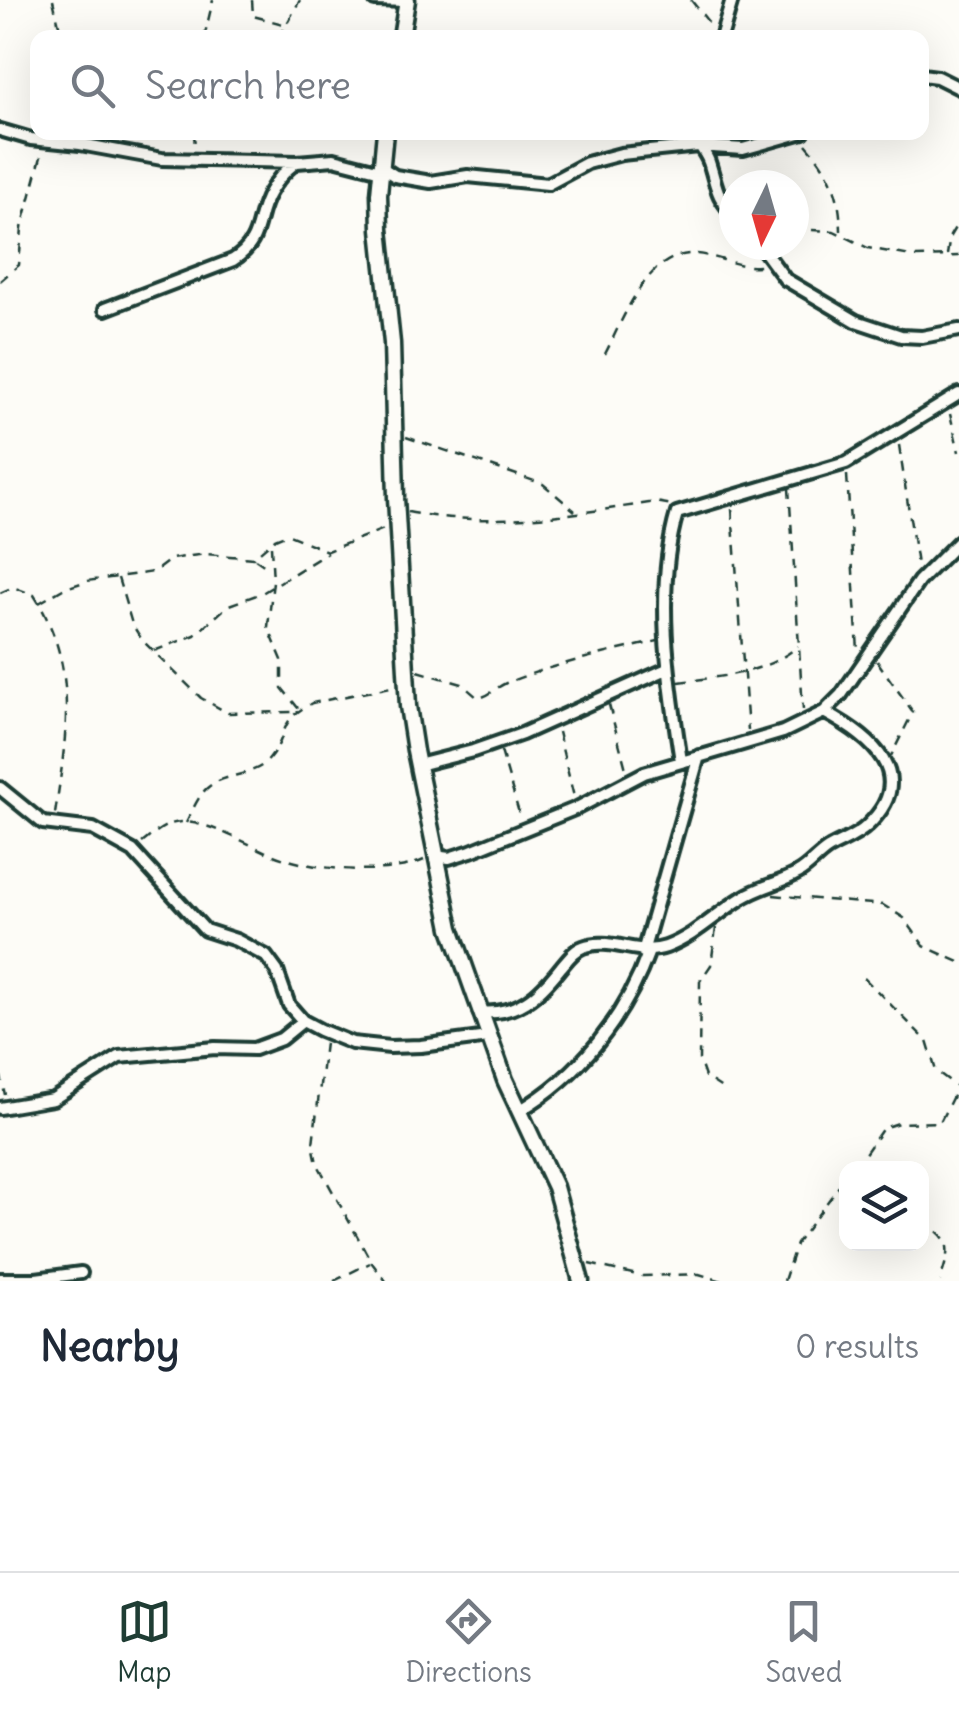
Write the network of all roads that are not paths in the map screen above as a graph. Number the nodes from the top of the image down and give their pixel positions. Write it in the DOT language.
graph roads {
  1 [pos="376,0"];
  2 [pos="407,0"];
  3 [pos="732,0"];
  4 [pos="402,30"];
  5 [pos="723,30"];
  6 [pos="929,76"];
  7 [pos="959,88"];
  8 [pos="0,130"];
  9 [pos="30,137"];
  10 [pos="45,140"];
  11 [pos="384,140"];
  12 [pos="696,140"];
  13 [pos="777,140"];
  14 [pos="698,146"];
  15 [pos="297,162"];
  16 [pos="381,169"];
  17 [pos="719,196"];
  18 [pos="769,260"];
  19 [pos="106,309"];
  20 [pos="959,330"];
  21 [pos="959,394"];
  22 [pos="959,541"];
  23 [pos="667,669"];
  24 [pos="824,712"];
  25 [pos="699,756"];
  26 [pos="681,761"];
  27 [pos="418,765"];
  28 [pos="0,788"];
  29 [pos="435,856"];
  30 [pos="646,951"];
  31 [pos="479,1012"];
  32 [pos="303,1021"];
  33 [pos="488,1037"];
  34 [pos="4,1107"];
  35 [pos="519,1111"];
  36 [pos="81,1272"];
  37 [pos="0,1279"];
  38 [pos="581,1281"];
  1 -- 2 [label="street"];
  2 -- 4 [label="street"];
  3 -- 5 [label="street"];
  6 -- 7 [label="street"];
  8 -- 9 [label="street"];
  10 -- 15 [label="street"];
  11 -- 16 [label="street"];
  12 -- 14 [label="street"];
  13 -- 14 [label="street"];
  14 -- 16 [label="street"];
  14 -- 17 [label="street"];
  15 -- 16 [label="street"];
  15 -- 19 [label="street"];
  16 -- 27 [label="street"];
  18 -- 20 [label="street"];
  21 -- 23 [label="street"];
  22 -- 24 [label="street"];
  23 -- 26 [label="street"];
  23 -- 27 [label="street"];
  24 -- 25 [label="street"];
  24 -- 30 [label="street"];
  25 -- 26 [label="street"];
  25 -- 30 [label="street"];
  26 -- 29 [label="street"];
  27 -- 29 [label="street"];
  28 -- 32 [label="street"];
  29 -- 31 [label="street"];
  30 -- 31 [label="street"];
  30 -- 35 [label="street"];
  31 -- 33 [label="street"];
  32 -- 33 [label="street"];
  32 -- 34 [label="street"];
  33 -- 35 [label="street"];
  35 -- 38 [label="street"];
  36 -- 37 [label="street"];
}
